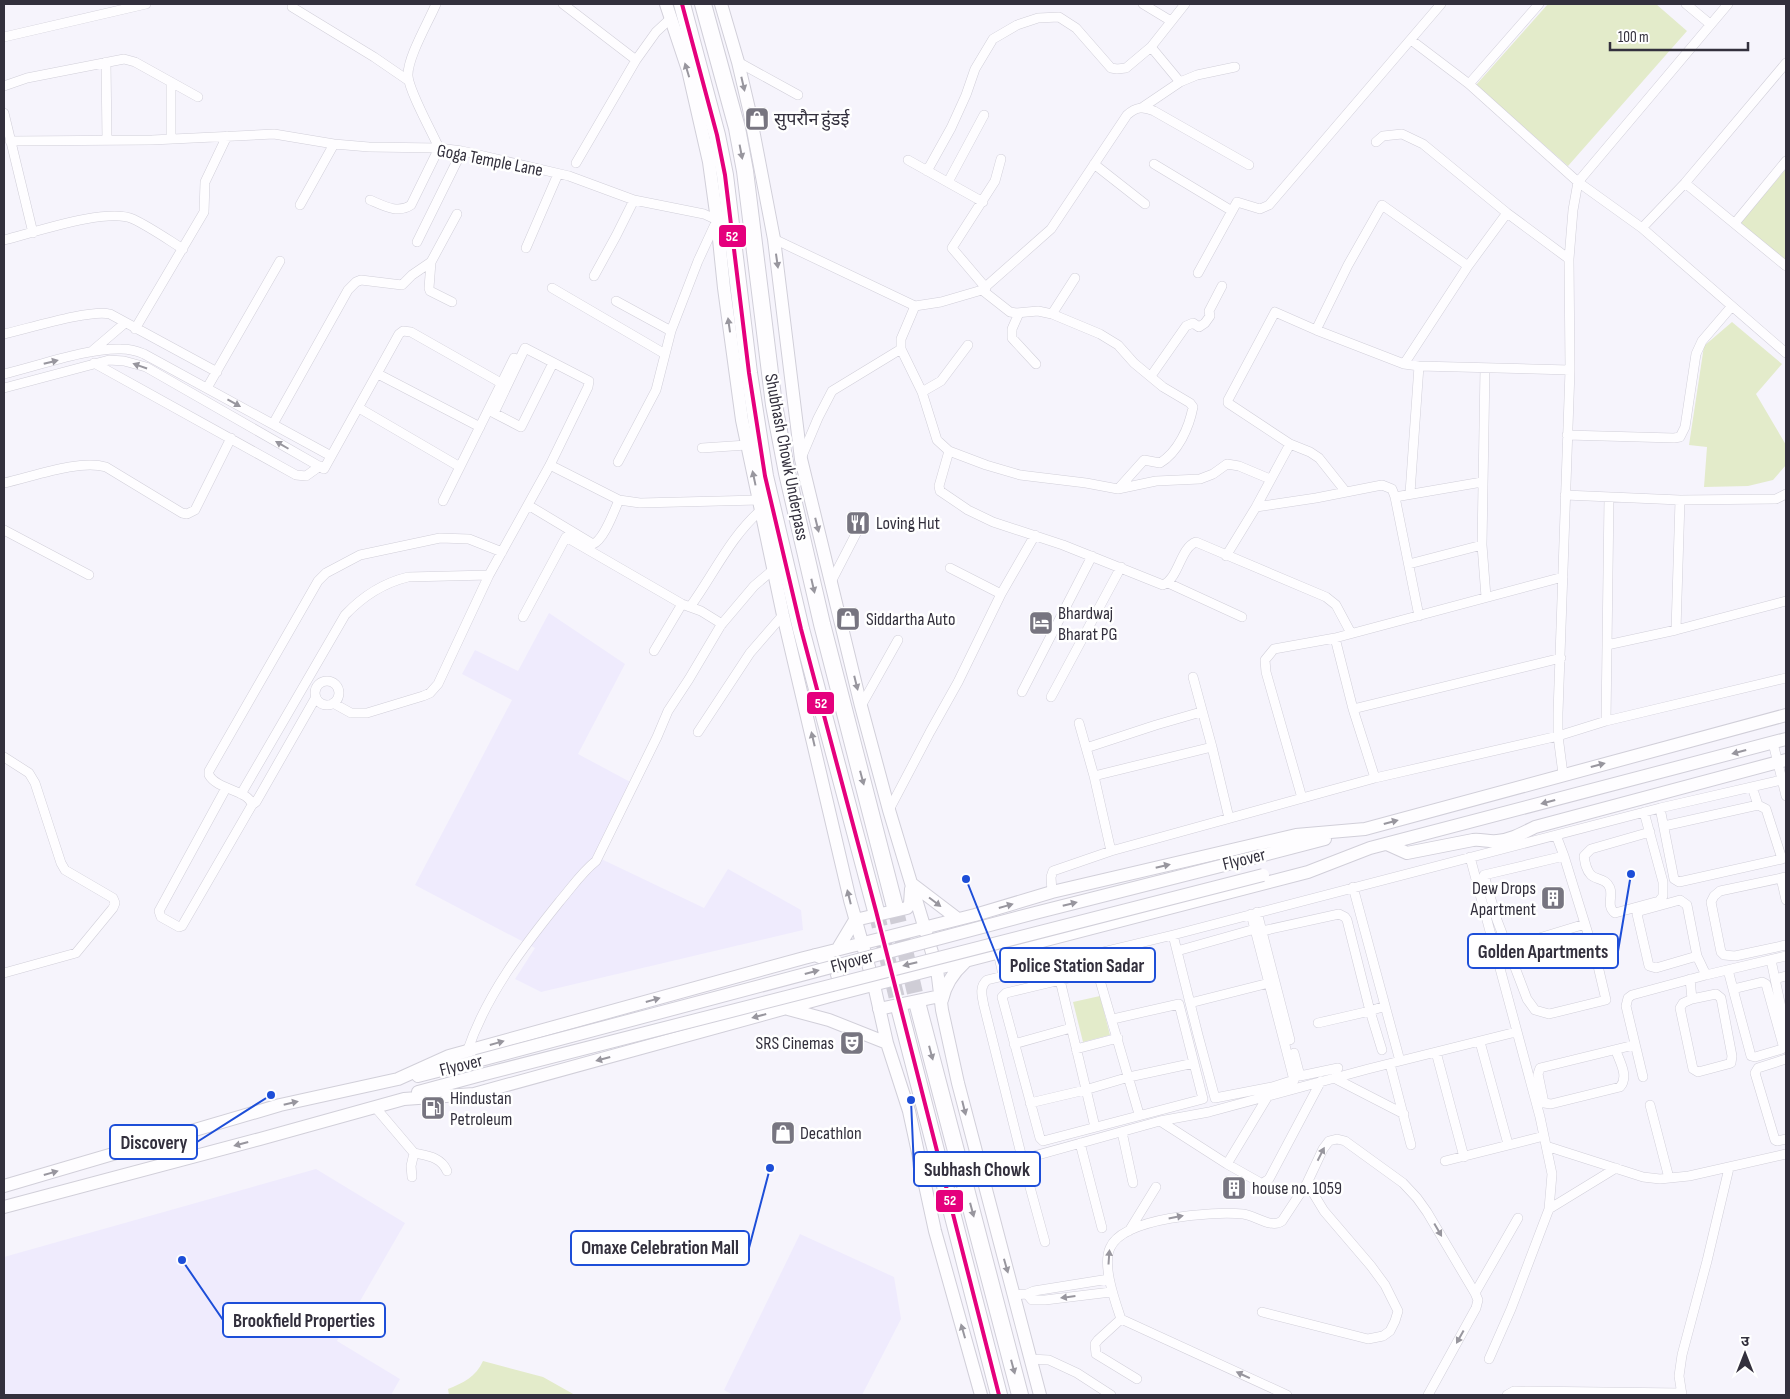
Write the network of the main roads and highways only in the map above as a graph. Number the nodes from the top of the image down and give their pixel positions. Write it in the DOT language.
graph roads {
  1 [pos="666,4"];
  2 [pos="682,4"];
  3 [pos="703,4"];
  4 [pos="721,4"];
  5 [pos="1786,715"];
  6 [pos="1786,739"];
  7 [pos="1782,761"];
  8 [pos="1365,829"];
  9 [pos="1387,844"];
  10 [pos="1370,848"];
  11 [pos="912,884"];
  12 [pos="895,907"];
  13 [pos="876,911"];
  14 [pos="975,915"];
  15 [pos="958,919"];
  16 [pos="855,920"];
  17 [pos="925,927"];
  18 [pos="863,944"];
  19 [pos="836,950"];
  20 [pos="992,954"];
  21 [pos="815,955"];
  22 [pos="967,960"];
  23 [pos="937,969"];
  24 [pos="874,985"];
  25 [pos="830,996"];
  26 [pos="940,996"];
  27 [pos="918,1006"];
  28 [pos="787,1008"];
  29 [pos="879,1009"];
  30 [pos="942,1010"];
  31 [pos="900,1011"];
  32 [pos="887,1043"];
  33 [pos="398,1079"];
  34 [pos="404,1099"];
  35 [pos="4,1186"];
  36 [pos="4,1207"];
  37 [pos="980,1395"];
  38 [pos="999,1395"];
  39 [pos="1020,1395"];
  40 [pos="1040,1395"];
  16 -- 1 [label="main road, one-way"];
  2 -- 13 [label="highway, Shubhash Chowk Underpass"];
  3 -- 12 [label="highway, Shubhash Chowk Underpass, one-way"];
  4 -- 11 [label="main road, one-way"];
  8 -- 5 [label="main road, one-way"];
  6 -- 9 [label="main road, one-way"];
  7 -- 9 [label="main road"];
  14 -- 8 [label="main road, one-way"];
  33 -- 8 [label="main road, Flyover, one-way, bridge"];
  9 -- 10 [label="main road"];
  10 -- 20 [label="main road"];
  10 -- 34 [label="main road, Flyover, one-way, bridge"];
  11 -- 15 [label="main road, one-way"];
  11 -- 16 [label="main road"];
  11 -- 17 [label="main road"];
  14 -- 15 [label="main road"];
  14 -- 20 [label="main road"];
  15 -- 17 [label="main road"];
  16 -- 18 [label="main road"];
  16 -- 19 [label="main road"];
  17 -- 18 [label="main road"];
  17 -- 23 [label="main road"];
  18 -- 19 [label="main road"];
  18 -- 24 [label="main road"];
  19 -- 21 [label="main road"];
  20 -- 22 [label="main road"];
  21 -- 25 [label="main road"];
  33 -- 21 [label="main road, one-way"];
  22 -- 23 [label="main road"];
  22 -- 30 [label="main road"];
  23 -- 24 [label="main road"];
  23 -- 26 [label="main road"];
  24 -- 25 [label="main road"];
  24 -- 29 [label="main road"];
  25 -- 28 [label="main road"];
  26 -- 29 [label="main road"];
  26 -- 30 [label="main road"];
  27 -- 39 [label="highway, one-way"];
  28 -- 32 [label="main road"];
  28 -- 34 [label="main road, one-way"];
  29 -- 32 [label="main road"];
  30 -- 40 [label="main road, one-way"];
  31 -- 38 [label="highway"];
  37 -- 32 [label="main road, one-way"];
  35 -- 33 [label="main road, one-way"];
  34 -- 36 [label="main road, one-way"];
}
